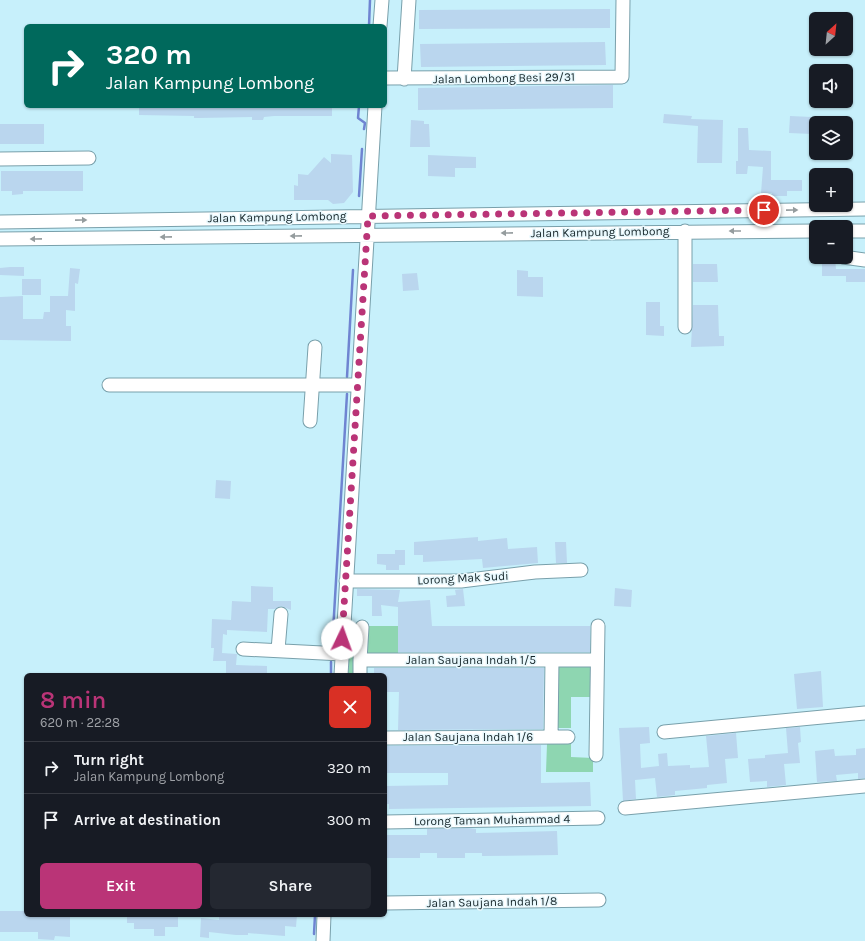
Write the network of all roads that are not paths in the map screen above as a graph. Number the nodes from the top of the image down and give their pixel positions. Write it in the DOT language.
graph roads {
  1 [pos="382,0"];
  2 [pos="409,0"];
  3 [pos="623,0"];
  4 [pos="380,24"];
  5 [pos="387,78"];
  6 [pos="404,79"];
  7 [pos="375,108"];
  8 [pos="89,158"];
  9 [pos="0,159"];
  10 [pos="865,209"];
  11 [pos="368,216"];
  12 [pos="0,222"];
  13 [pos="685,231"];
  14 [pos="809,231"];
  15 [pos="853,231"];
  16 [pos="865,231"];
  17 [pos="366,236"];
  18 [pos="0,239"];
  19 [pos="853,258"];
  20 [pos="865,260"];
  21 [pos="686,327"];
  22 [pos="315,347"];
  23 [pos="109,384"];
  24 [pos="312,385"];
  25 [pos="358,385"];
  26 [pos="310,421"];
  27 [pos="581,570"];
  28 [pos="346,581"];
  29 [pos="281,614"];
  30 [pos="598,626"];
  31 [pos="362,627"];
  32 [pos="243,649"];
  33 [pos="278,650"];
  34 [pos="342,654"];
  35 [pos="360,660"];
  36 [pos="552,660"];
  37 [pos="597,660"];
  38 [pos="340,673"];
  39 [pos="360,673"];
  40 [pos="865,713"];
  41 [pos="664,732"];
  42 [pos="551,737"];
  43 [pos="568,737"];
  44 [pos="387,738"];
  45 [pos="596,755"];
  46 [pos="865,786"];
  47 [pos="625,808"];
  48 [pos="598,818"];
  49 [pos="387,822"];
  50 [pos="599,900"];
  51 [pos="387,903"];
  52 [pos="324,917"];
  53 [pos="323,941"];
  1 -- 4 [label="street"];
  2 -- 6 [label="street"];
  3 -- 6 [label="street, Jalan Lombong Besi 29/31"];
  5 -- 6 [label="street, Jalan Lombong Besi 29/31"];
  7 -- 11 [label="street"];
  8 -- 9 [label="street"];
  11 -- 10 [label="street, Jalan Kampung Lombong, one-way"];
  12 -- 11 [label="street, Jalan Kampung Lombong, one-way"];
  11 -- 17 [label="street"];
  14 -- 13 [label="street, Jalan Kampung Lombong, one-way"];
  13 -- 17 [label="street, Jalan Kampung Lombong, one-way"];
  13 -- 21 [label="street"];
  15 -- 16 [label="street"];
  17 -- 18 [label="street, Jalan Kampung Lombong, one-way"];
  17 -- 25 [label="street"];
  19 -- 20 [label="street"];
  22 -- 24 [label="street"];
  23 -- 24 [label="street"];
  24 -- 25 [label="street"];
  24 -- 26 [label="street"];
  25 -- 28 [label="street"];
  27 -- 28 [label="street, Lorong Mak Sudi"];
  28 -- 34 [label="street"];
  29 -- 33 [label="street"];
  30 -- 37 [label="street"];
  31 -- 35 [label="street"];
  32 -- 33 [label="street"];
  33 -- 34 [label="street"];
  34 -- 38 [label="street"];
  35 -- 36 [label="street, Jalan Saujana Indah 1/5"];
  35 -- 39 [label="street"];
  36 -- 37 [label="street, Jalan Saujana Indah 1/5"];
  36 -- 42 [label="street"];
  37 -- 45 [label="street"];
  40 -- 41 [label="street"];
  42 -- 43 [label="street, Jalan Saujana Indah 1/6"];
  42 -- 44 [label="street, Jalan Saujana Indah 1/6"];
  46 -- 47 [label="street"];
  48 -- 49 [label="street, Lorong Taman Muhammad 4"];
  50 -- 51 [label="street, Jalan Saujana Indah 1/8"];
  52 -- 53 [label="street"];
}
